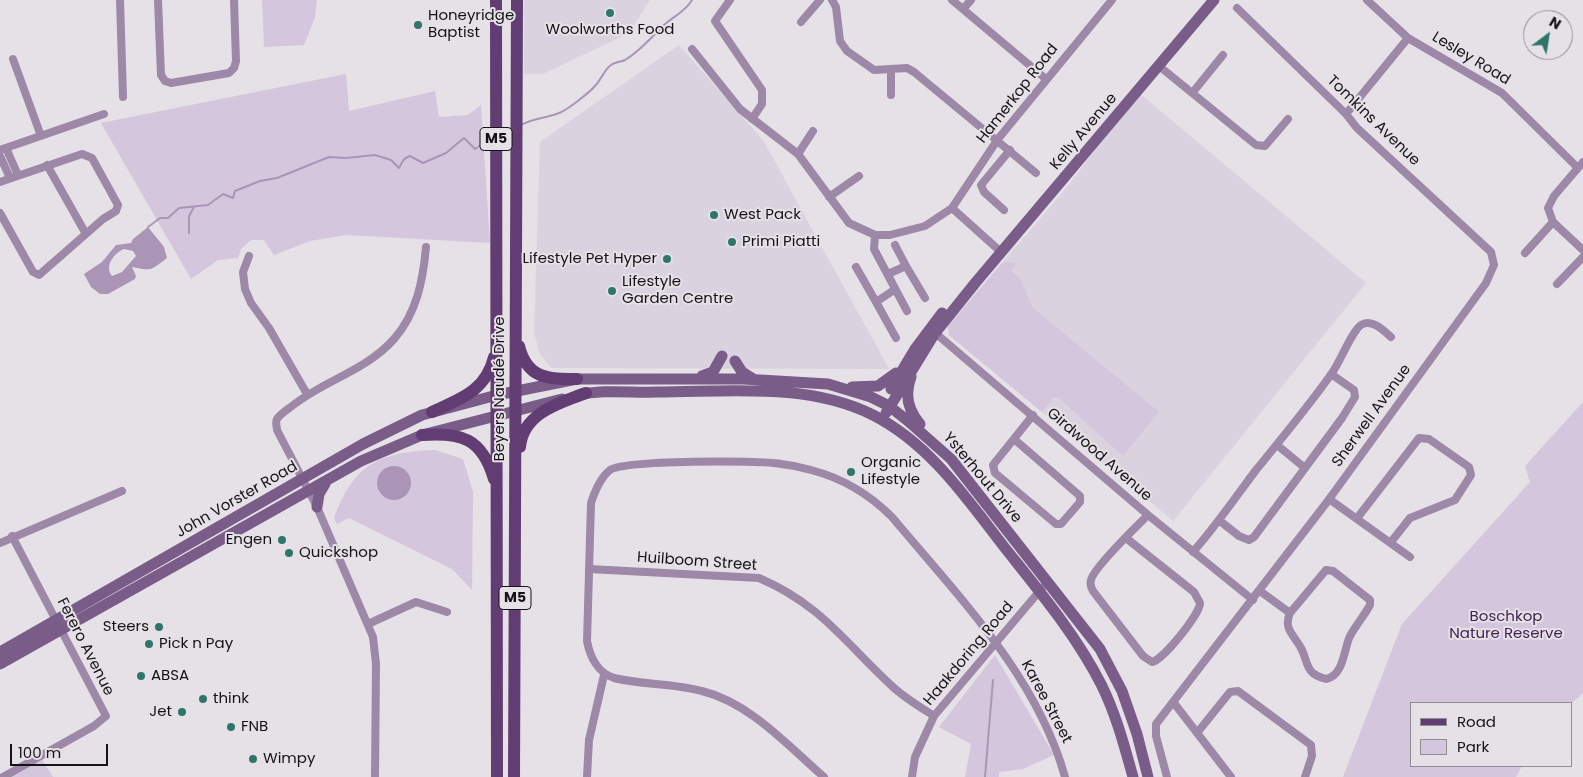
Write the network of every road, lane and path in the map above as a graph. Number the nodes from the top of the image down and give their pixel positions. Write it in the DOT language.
graph roads {
  1 [pos="120,0"];
  2 [pos="158,0"];
  3 [pos="234,0"];
  4 [pos="496,0"];
  5 [pos="517,0"];
  6 [pos="730,0"];
  7 [pos="820,0"];
  8 [pos="832,0"];
  9 [pos="952,0"];
  10 [pos="971,0"];
  11 [pos="1112,0"];
  12 [pos="1214,0"];
  13 [pos="1367,0"];
  14 [pos="1237,8"];
  15 [pos="963,9"];
  16 [pos="801,22"];
  17 [pos="1408,38"];
  18 [pos="692,49"];
  19 [pos="1223,55"];
  20 [pos="13,59"];
  21 [pos="1159,66"];
  22 [pos="890,70"];
  23 [pos="1046,79"];
  24 [pos="1193,92"];
  25 [pos="891,95"];
  26 [pos="123,97"];
  27 [pos="104,114"];
  28 [pos="1346,114"];
  29 [pos="752,119"];
  30 [pos="1288,119"];
  31 [pos="813,132"];
  32 [pos="41,136"];
  33 [pos="998,139"];
  34 [pos="3,149"];
  35 [pos="1010,150"];
  36 [pos="798,154"];
  37 [pos="0,156"];
  38 [pos="47,165"];
  39 [pos="1581,165"];
  40 [pos="1036,173"];
  41 [pos="18,175"];
  42 [pos="859,176"];
  43 [pos="10,178"];
  44 [pos="0,182"];
  45 [pos="829,197"];
  46 [pos="952,208"];
  47 [pos="1004,210"];
  48 [pos="0,213"];
  49 [pos="1553,222"];
  50 [pos="86,234"];
  51 [pos="875,235"];
  52 [pos="895,245"];
  53 [pos="426,247"];
  54 [pos="1582,247"];
  55 [pos="1002,252"];
  56 [pos="1491,252"];
  57 [pos="1525,253"];
  58 [pos="249,256"];
  59 [pos="1583,257"];
  60 [pos="856,266"];
  61 [pos="906,266"];
  62 [pos="888,274"];
  63 [pos="1557,284"];
  64 [pos="894,290"];
  65 [pos="925,298"];
  66 [pos="876,302"];
  67 [pos="907,311"];
  68 [pos="932,331"];
  69 [pos="515,334"];
  70 [pos="497,336"];
  71 [pos="1391,337"];
  72 [pos="896,338"];
  73 [pos="919,351"];
  74 [pos="722,356"];
  75 [pos="735,361"];
  76 [pos="1331,374"];
  77 [pos="693,378"];
  78 [pos="577,379"];
  79 [pos="754,379"];
  80 [pos="828,384"];
  81 [pos="516,391"];
  82 [pos="586,393"];
  83 [pos="307,394"];
  84 [pos="497,395"];
  85 [pos="886,405"];
  86 [pos="516,409"];
  87 [pos="432,412"];
  88 [pos="497,414"];
  89 [pos="1033,415"];
  90 [pos="879,419"];
  91 [pos="422,435"];
  92 [pos="1014,439"];
  93 [pos="931,440"];
  94 [pos="1277,445"];
  95 [pos="1305,468"];
  96 [pos="330,479"];
  97 [pos="303,480"];
  98 [pos="516,482"];
  99 [pos="122,491"];
  100 [pos="498,491"];
  101 [pos="309,492"];
  102 [pos="1329,499"];
  103 [pos="316,508"];
  104 [pos="1148,515"];
  105 [pos="1358,518"];
  106 [pos="1220,521"];
  107 [pos="12,536"];
  108 [pos="1126,538"];
  109 [pos="1391,542"];
  110 [pos="0,543"];
  111 [pos="1193,552"];
  112 [pos="1410,557"];
  113 [pos="590,569"];
  114 [pos="1048,582"];
  115 [pos="1039,591"];
  116 [pos="1260,591"];
  117 [pos="1253,600"];
  118 [pos="447,612"];
  119 [pos="1290,613"];
  120 [pos="368,624"];
  121 [pos="58,625"];
  122 [pos="996,643"];
  123 [pos="0,652"];
  124 [pos="0,664"];
  125 [pos="604,675"];
  126 [pos="1174,703"];
  127 [pos="934,716"];
  128 [pos="1197,733"];
  129 [pos="3,777"];
  130 [pos="375,777"];
  131 [pos="497,777"];
  132 [pos="514,777"];
  133 [pos="587,777"];
  134 [pos="824,777"];
  135 [pos="912,777"];
  136 [pos="1065,777"];
  137 [pos="1133,777"];
  138 [pos="1148,777"];
  139 [pos="1168,777"];
  140 [pos="1231,777"];
  141 [pos="1305,777"];
  1 -- 26 [label="street"];
  2 -- 3 [label="street"];
  4 -- 70 [label="main road, Beyers Naudé Drive / M5"];
  5 -- 69 [label="main road, Beyers Naudé Drive / M5"];
  6 -- 29 [label="street"];
  7 -- 16 [label="street"];
  8 -- 22 [label="street"];
  9 -- 15 [label="street"];
  10 -- 15 [label="street"];
  11 -- 23 [label="street, Hamerkop Road"];
  12 -- 21 [label="main road, Kelly Avenue"];
  13 -- 17 [label="street, Lesley Road"];
  14 -- 28 [label="street, Tomkins Avenue"];
  15 -- 23 [label="street"];
  17 -- 28 [label="street"];
  17 -- 39 [label="street, Lesley Road"];
  18 -- 29 [label="street"];
  19 -- 24 [label="street"];
  20 -- 32 [label="street"];
  21 -- 24 [label="street"];
  21 -- 55 [label="main road, Kelly Avenue"];
  22 -- 25 [label="street"];
  22 -- 33 [label="street"];
  23 -- 33 [label="street, Hamerkop Road"];
  24 -- 30 [label="street"];
  27 -- 32 [label="street"];
  28 -- 56 [label="street, Tomkins Avenue"];
  29 -- 36 [label="street"];
  31 -- 36 [label="street"];
  32 -- 34 [label="street"];
  33 -- 35 [label="street"];
  33 -- 46 [label="street, Hamerkop Road"];
  34 -- 41 [label="street"];
  35 -- 40 [label="street"];
  35 -- 47 [label="street"];
  36 -- 45 [label="street"];
  37 -- 43 [label="street"];
  38 -- 41 [label="street"];
  38 -- 50 [label="street"];
  38 -- 50 [label="street"];
  39 -- 49 [label="street"];
  41 -- 43 [label="street"];
  42 -- 45 [label="street"];
  43 -- 44 [label="street"];
  45 -- 51 [label="street"];
  46 -- 51 [label="street, Hamerkop Road"];
  46 -- 55 [label="street"];
  48 -- 50 [label="street"];
  49 -- 54 [label="street"];
  49 -- 57 [label="street"];
  51 -- 62 [label="street"];
  52 -- 61 [label="street"];
  53 -- 83 [label="street"];
  55 -- 68 [label="main road, Kelly Avenue"];
  56 -- 102 [label="street, Sherwell Avenue"];
  58 -- 83 [label="street"];
  59 -- 63 [label="street"];
  60 -- 66 [label="street"];
  61 -- 62 [label="street"];
  61 -- 65 [label="street"];
  62 -- 64 [label="street"];
  64 -- 66 [label="street"];
  64 -- 67 [label="street"];
  66 -- 72 [label="street"];
  68 -- 73 [label="main road, Kelly Avenue"];
  68 -- 89 [label="street, Girdwood Avenue"];
  69 -- 78 [label="main road"];
  69 -- 81 [label="main road, Beyers Naudé Drive / M5"];
  70 -- 84 [label="main road, Beyers Naudé Drive / M5"];
  70 -- 87 [label="main road"];
  71 -- 76 [label="street"];
  73 -- 80 [label="main road"];
  73 -- 85 [label="main road, Kelly Avenue"];
  73 -- 93 [label="main road"];
  74 -- 77 [label="main road"];
  75 -- 79 [label="main road"];
  76 -- 94 [label="street"];
  76 -- 95 [label="street"];
  77 -- 78 [label="main road, Ysterhout Drive"];
  77 -- 79 [label="main road, Ysterhout Drive"];
  78 -- 81 [label="main road, Ysterhout Drive"];
  79 -- 80 [label="main road, Ysterhout Drive"];
  80 -- 85 [label="main road, Ysterhout Drive"];
  81 -- 84 [label="main road, Ysterhout Drive"];
  81 -- 86 [label="main road, Beyers Naudé Drive / M5"];
  82 -- 86 [label="main road, Ysterhout Drive"];
  82 -- 90 [label="main road, Ysterhout Drive"];
  82 -- 98 [label="main road"];
  83 -- 97 [label="street"];
  84 -- 87 [label="main road, John Vorster Road"];
  84 -- 88 [label="main road, Beyers Naudé Drive / M5"];
  85 -- 90 [label="main road, Kelly Avenue"];
  85 -- 93 [label="main road, Ysterhout Drive"];
  86 -- 88 [label="main road, Ysterhout Drive"];
  86 -- 98 [label="main road, Beyers Naudé Drive / M5"];
  87 -- 97 [label="main road, John Vorster Road"];
  88 -- 91 [label="main road, John Vorster Road"];
  88 -- 100 [label="main road, Beyers Naudé Drive / M5"];
  89 -- 92 [label="street"];
  89 -- 104 [label="street, Girdwood Avenue"];
  90 -- 115 [label="main road, Ysterhout Drive"];
  91 -- 96 [label="main road, John Vorster Road"];
  91 -- 100 [label="main road"];
  92 -- 92 [label="street"];
  93 -- 114 [label="main road, Ysterhout Drive"];
  94 -- 95 [label="street"];
  94 -- 106 [label="street"];
  95 -- 106 [label="street"];
  96 -- 101 [label="main road, John Vorster Road"];
  96 -- 103 [label="main road"];
  97 -- 101 [label="street"];
  97 -- 121 [label="main road, John Vorster Road"];
  98 -- 132 [label="main road, Beyers Naudé Drive / M5"];
  99 -- 107 [label="street"];
  100 -- 131 [label="main road, Beyers Naudé Drive / M5"];
  101 -- 103 [label="street"];
  101 -- 121 [label="main road, John Vorster Road"];
  102 -- 105 [label="street"];
  102 -- 116 [label="street, Sherwell Avenue"];
  103 -- 120 [label="street"];
  104 -- 108 [label="street"];
  104 -- 111 [label="street, Girdwood Avenue"];
  105 -- 109 [label="street"];
  105 -- 109 [label="street"];
  106 -- 111 [label="street"];
  107 -- 110 [label="street"];
  107 -- 121 [label="street, Ferero Avenue"];
  108 -- 108 [label="street"];
  109 -- 112 [label="street"];
  111 -- 117 [label="street, Girdwood Avenue"];
  113 -- 122 [label="street, Karee Street"];
  113 -- 125 [label="street, Karee Street"];
  113 -- 127 [label="street, Huilboom Street"];
  114 -- 115 [label="street, Haakdoring Road"];
  114 -- 138 [label="main road, Ysterhout Drive"];
  115 -- 122 [label="street, Haakdoring Road"];
  115 -- 137 [label="main road, Ysterhout Drive"];
  116 -- 117 [label="street, Sherwell Avenue"];
  116 -- 119 [label="street"];
  117 -- 126 [label="street, Sherwell Avenue"];
  118 -- 120 [label="street"];
  119 -- 119 [label="street"];
  120 -- 130 [label="street"];
  121 -- 123 [label="main road, John Vorster Road"];
  121 -- 124 [label="main road, John Vorster Road"];
  121 -- 129 [label="street, Ferero Avenue"];
  122 -- 127 [label="street, Haakdoring Road"];
  122 -- 136 [label="street, Karee Street"];
  125 -- 133 [label="street"];
  125 -- 134 [label="street"];
  126 -- 128 [label="street"];
  126 -- 139 [label="street, Sherwell Avenue"];
  127 -- 135 [label="street, Haakdoring Road"];
  128 -- 140 [label="street"];
  128 -- 141 [label="street"];
}
